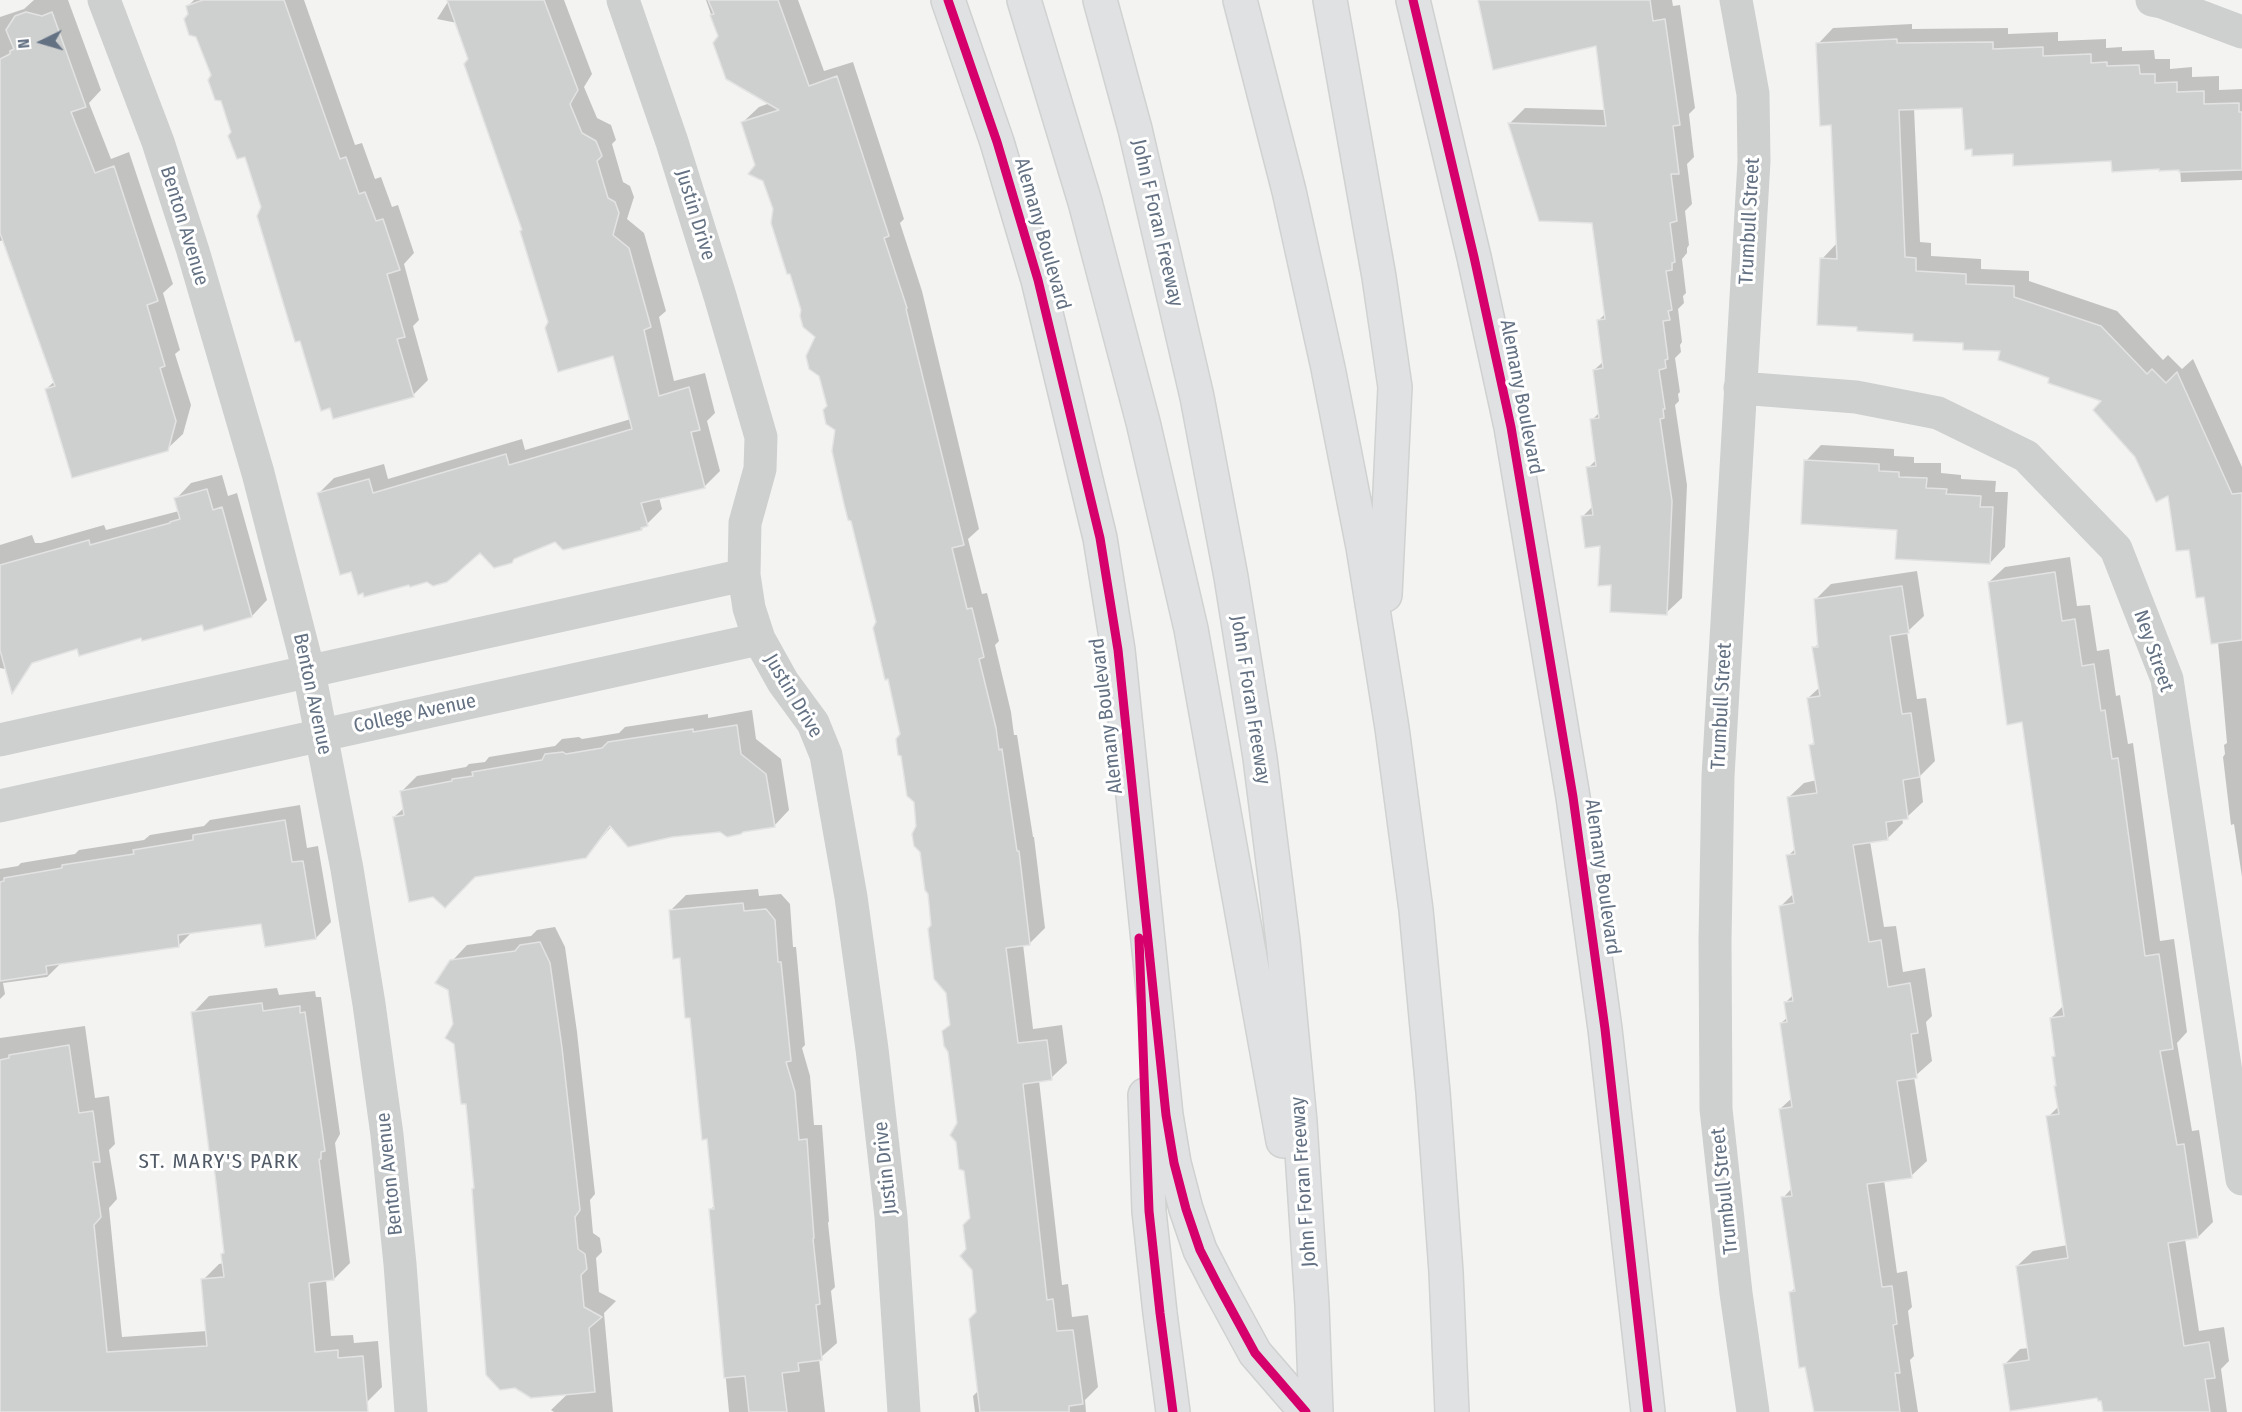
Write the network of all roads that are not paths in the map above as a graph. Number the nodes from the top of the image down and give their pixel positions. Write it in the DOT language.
graph roads {
  1 [pos="104,0"];
  2 [pos="623,0"];
  3 [pos="948,0"];
  4 [pos="1024,0"];
  5 [pos="1100,0"];
  6 [pos="1240,0"];
  7 [pos="1330,0"];
  8 [pos="1413,0"];
  9 [pos="1736,0"];
  10 [pos="2152,0"];
  11 [pos="2242,33"];
  12 [pos="1740,388"];
  13 [pos="744,575"];
  14 [pos="759,639"];
  15 [pos="1381,659"];
  16 [pos="309,672"];
  17 [pos="322,735"];
  18 [pos="0,740"];
  19 [pos="1134,788"];
  20 [pos="0,806"];
  21 [pos="2242,1179"];
  22 [pos="1312,1305"];
  23 [pos="411,1412"];
  24 [pos="904,1412"];
  25 [pos="1173,1412"];
  26 [pos="1305,1412"];
  27 [pos="1316,1412"];
  28 [pos="1452,1412"];
  29 [pos="1648,1412"];
  30 [pos="1753,1412"];
  1 -- 16 [label="street, Benton Avenue"];
  2 -- 13 [label="street, Justin Drive"];
  3 -- 19 [label="main road, Alemany Boulevard"];
  4 -- 22 [label="main road"];
  5 -- 22 [label="main road, John F Foran Freeway"];
  6 -- 15 [label="main road"];
  7 -- 15 [label="main road"];
  8 -- 29 [label="main road, Alemany Boulevard"];
  9 -- 12 [label="street, Trumbull Street"];
  10 -- 11 [label="street"];
  12 -- 21 [label="street, Ney Street"];
  12 -- 30 [label="street, Trumbull Street"];
  13 -- 14 [label="street, Justin Drive"];
  13 -- 16 [label="street"];
  14 -- 17 [label="street, College Avenue"];
  14 -- 24 [label="street, Justin Drive"];
  15 -- 28 [label="main road"];
  16 -- 17 [label="street, Benton Avenue"];
  16 -- 18 [label="street"];
  17 -- 20 [label="street, College Avenue"];
  17 -- 23 [label="street, Benton Avenue"];
  19 -- 25 [label="main road"];
  19 -- 26 [label="main road, Alemany Boulevard"];
  22 -- 27 [label="main road, John F Foran Freeway"];
}
